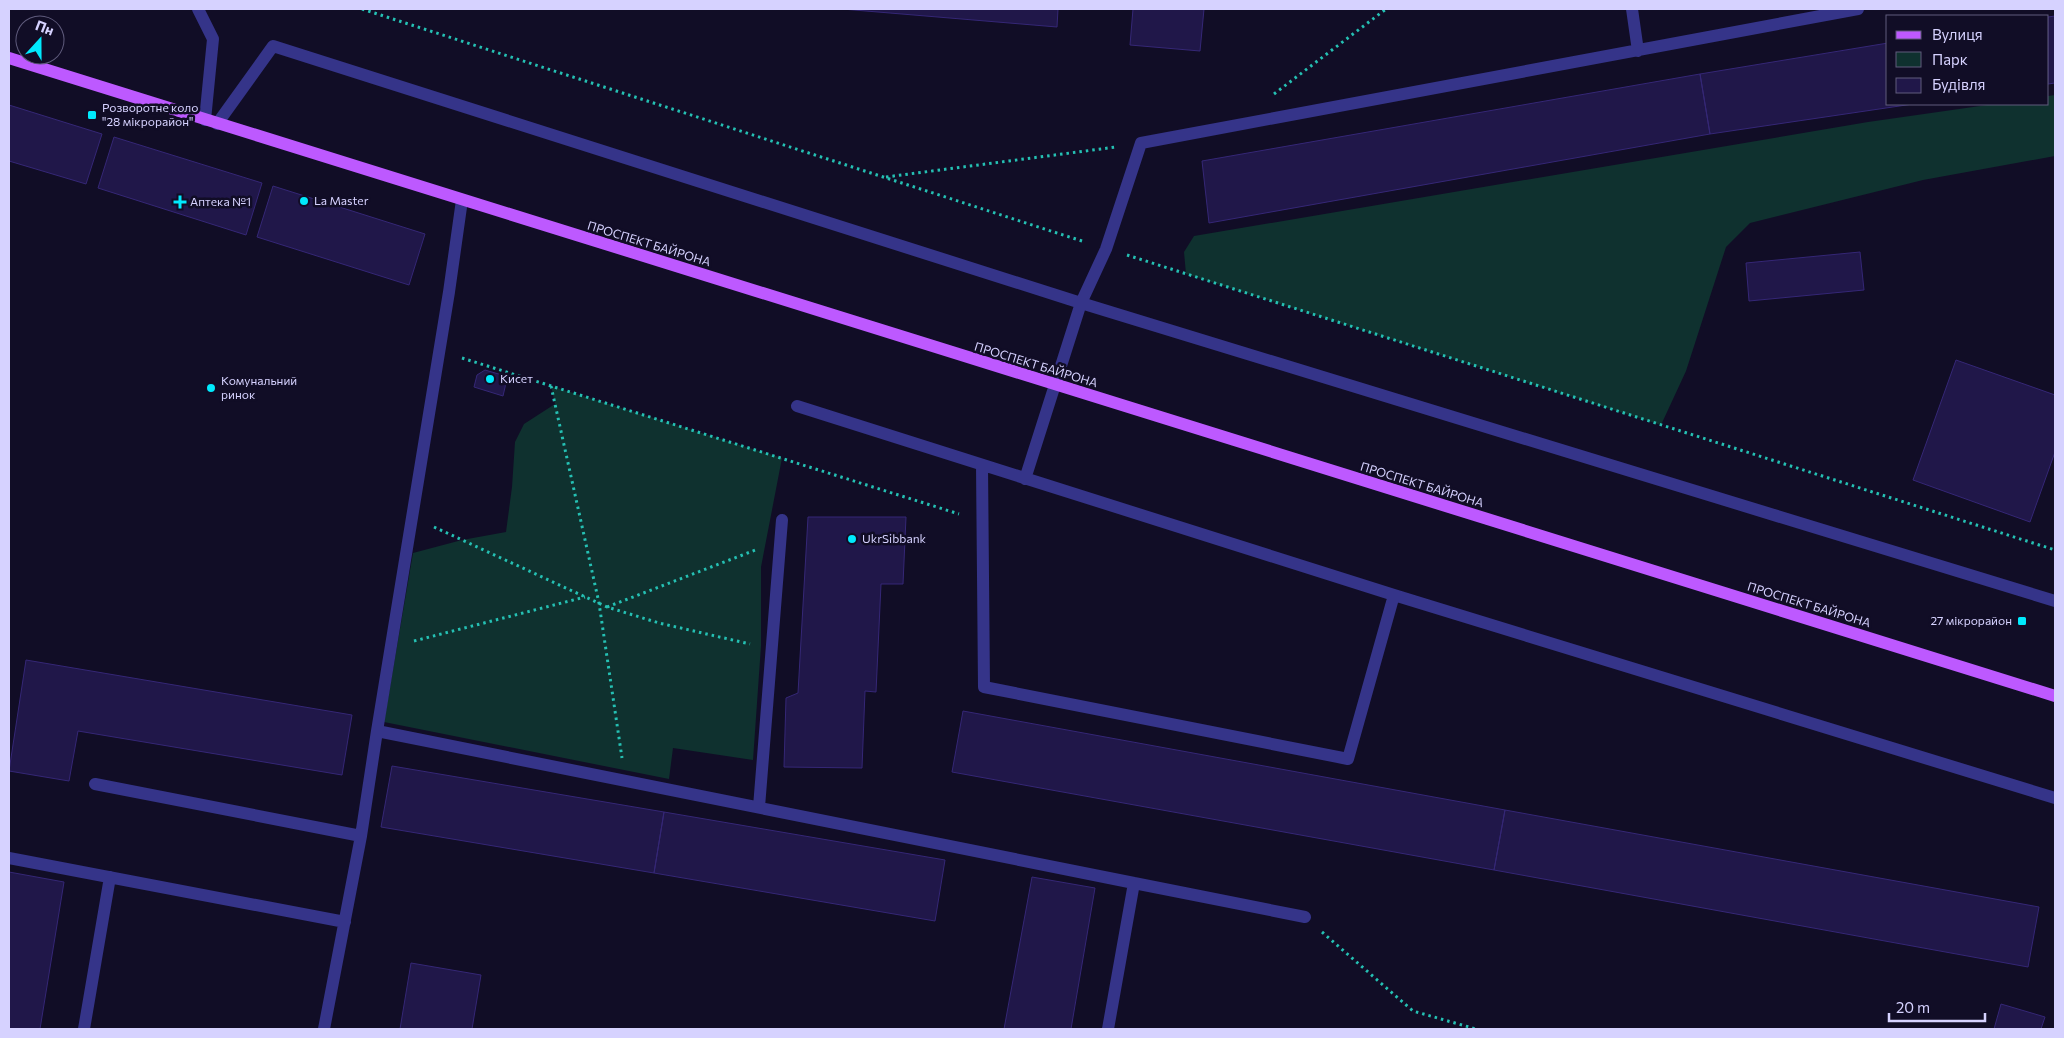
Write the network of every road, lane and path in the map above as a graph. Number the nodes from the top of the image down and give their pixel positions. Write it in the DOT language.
graph roads {
  1 [pos="198,9"];
  2 [pos="362,9"];
  3 [pos="1386,9"];
  4 [pos="1632,9"];
  5 [pos="1858,9"];
  6 [pos="1638,51"];
  7 [pos="9,58"];
  8 [pos="1271,97"];
  9 [pos="211,122"];
  10 [pos="1141,143"];
  11 [pos="885,177"];
  12 [pos="462,200"];
  13 [pos="1106,249"];
  14 [pos="1081,303"];
  15 [pos="440,351"];
  16 [pos="551,386"];
  17 [pos="1056,386"];
  18 [pos="798,406"];
  19 [pos="982,465"];
  20 [pos="1025,478"];
  21 [pos="412,517"];
  22 [pos="782,520"];
  23 [pos="982,521"];
  24 [pos="780,541"];
  25 [pos="2055,550"];
  26 [pos="1394,595"];
  27 [pos="585,597"];
  28 [pos="2055,601"];
  29 [pos="599,603"];
  30 [pos="607,607"];
  31 [pos="391,647"];
  32 [pos="770,648"];
  33 [pos="2055,696"];
  34 [pos="377,731"];
  35 [pos="625,781"];
  36 [pos="96,784"];
  37 [pos="2055,798"];
  38 [pos="759,807"];
  39 [pos="361,836"];
  40 [pos="9,858"];
  41 [pos="110,877"];
  42 [pos="1134,883"];
  43 [pos="1305,917"];
  44 [pos="345,922"];
  45 [pos="84,1029"];
  46 [pos="324,1029"];
  47 [pos="1108,1029"];
  48 [pos="1476,1029"];
  1 -- 9 [label="lane"];
  2 -- 11 [label="path"];
  3 -- 8 [label="path"];
  4 -- 6 [label="lane"];
  5 -- 6 [label="lane"];
  6 -- 10 [label="lane"];
  7 -- 9 [label="main road, ПРОСПЕКТ БАЙРОНА"];
  9 -- 12 [label="main road, ПРОСПЕКТ БАЙРОНА"];
  9 -- 14 [label="lane"];
  10 -- 11 [label="path"];
  10 -- 13 [label="lane"];
  11 -- 13 [label="path"];
  12 -- 15 [label="lane"];
  12 -- 17 [label="main road, ПРОСПЕКТ БАЙРОНА"];
  13 -- 14 [label="lane"];
  13 -- 25 [label="path"];
  14 -- 17 [label="lane"];
  14 -- 28 [label="lane"];
  15 -- 16 [label="path"];
  15 -- 21 [label="lane"];
  16 -- 23 [label="path"];
  16 -- 29 [label="path"];
  17 -- 20 [label="lane"];
  17 -- 33 [label="main road, ПРОСПЕКТ БАЙРОНА"];
  18 -- 19 [label="lane"];
  19 -- 20 [label="lane"];
  19 -- 23 [label="lane"];
  20 -- 26 [label="lane"];
  21 -- 27 [label="path"];
  21 -- 31 [label="lane"];
  22 -- 24 [label="lane"];
  23 -- 26 [label="lane"];
  24 -- 30 [label="path"];
  24 -- 32 [label="lane"];
  26 -- 37 [label="lane"];
  27 -- 29 [label="path"];
  27 -- 31 [label="path"];
  29 -- 30 [label="path"];
  29 -- 35 [label="path"];
  30 -- 32 [label="path"];
  31 -- 34 [label="lane"];
  32 -- 38 [label="lane"];
  34 -- 35 [label="lane"];
  34 -- 39 [label="lane"];
  35 -- 38 [label="lane"];
  36 -- 39 [label="lane"];
  38 -- 42 [label="lane"];
  39 -- 44 [label="lane"];
  40 -- 41 [label="lane"];
  41 -- 44 [label="lane"];
  41 -- 45 [label="lane"];
  42 -- 43 [label="lane"];
  42 -- 47 [label="lane"];
  43 -- 48 [label="path"];
  44 -- 46 [label="lane"];
}
